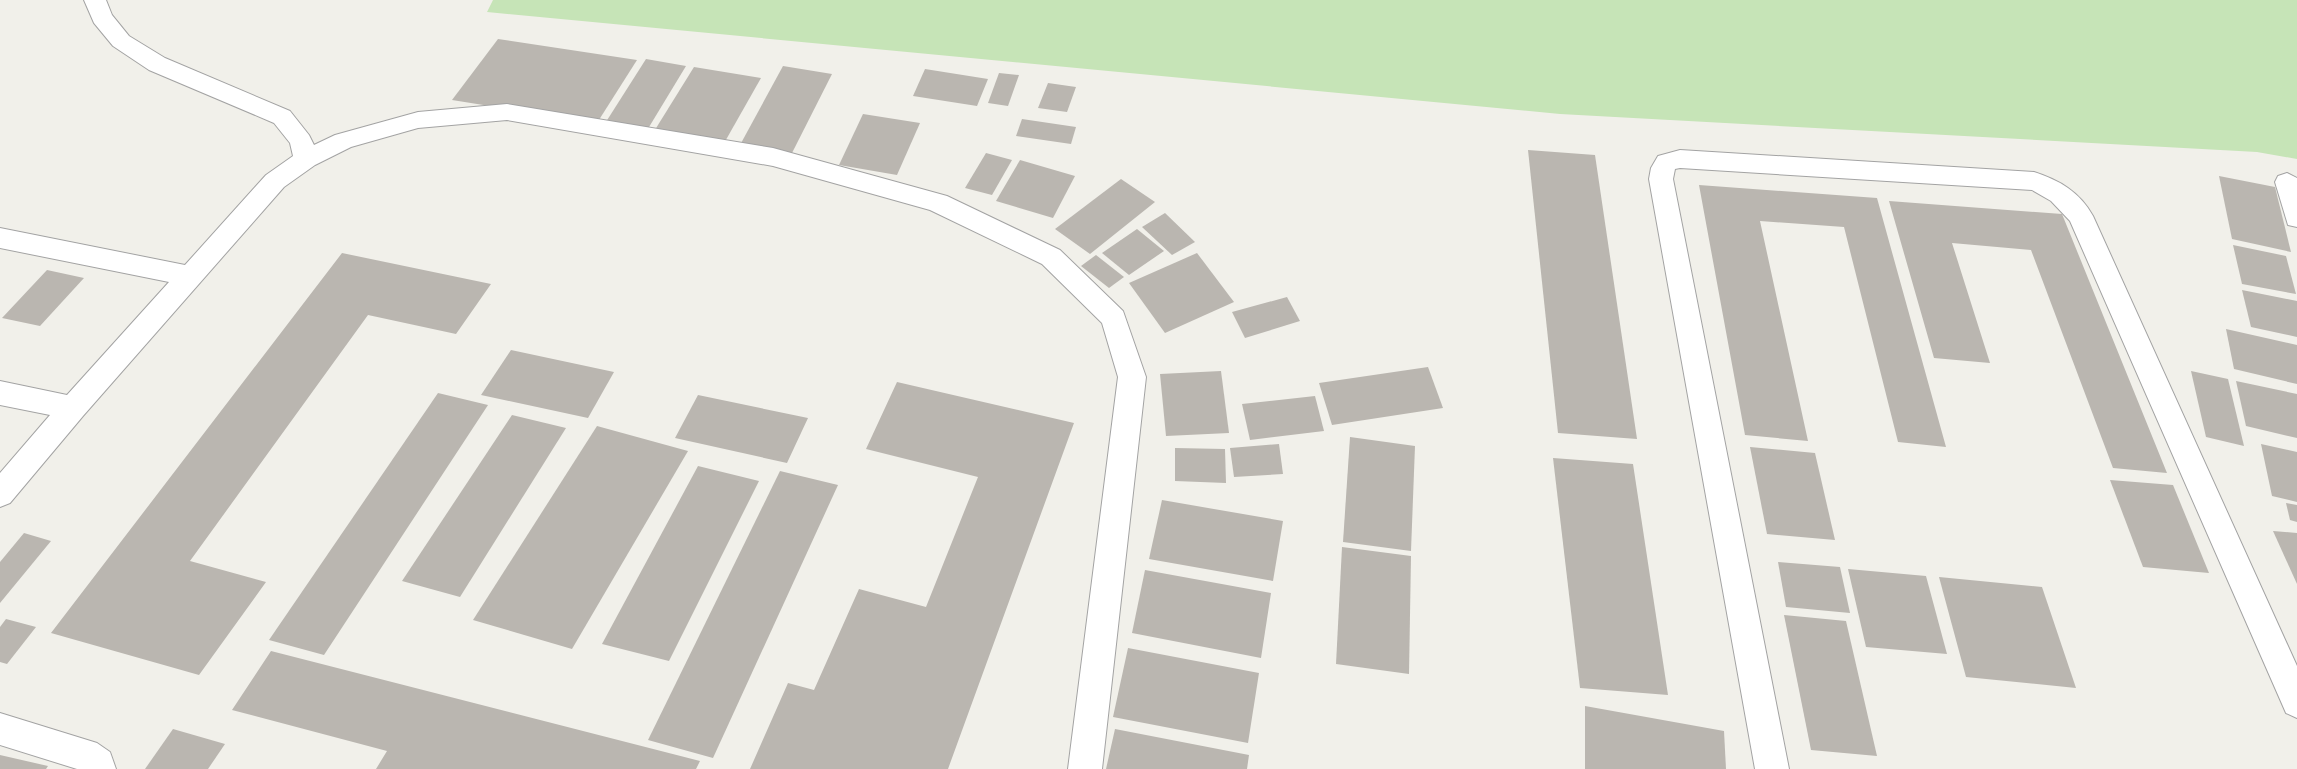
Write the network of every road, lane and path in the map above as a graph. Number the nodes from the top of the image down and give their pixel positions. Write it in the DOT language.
graph roads {
  1 [pos="96,0"];
  2 [pos="306,160"];
  3 [pos="2287,182"];
  4 [pos="2297,218"];
  5 [pos="0,238"];
  6 [pos="190,276"];
  7 [pos="0,393"];
  8 [pos="73,408"];
  9 [pos="0,494"];
  10 [pos="2297,702"];
  11 [pos="0,730"];
  12 [pos="99,769"];
  13 [pos="1085,769"];
  14 [pos="1772,769"];
  1 -- 2 [label="street"];
  2 -- 6 [label="street"];
  2 -- 13 [label="street"];
  3 -- 4 [label="street"];
  5 -- 6 [label="street"];
  6 -- 8 [label="street"];
  7 -- 8 [label="street"];
  8 -- 9 [label="street"];
  10 -- 14 [label="street"];
  11 -- 12 [label="street"];
}
